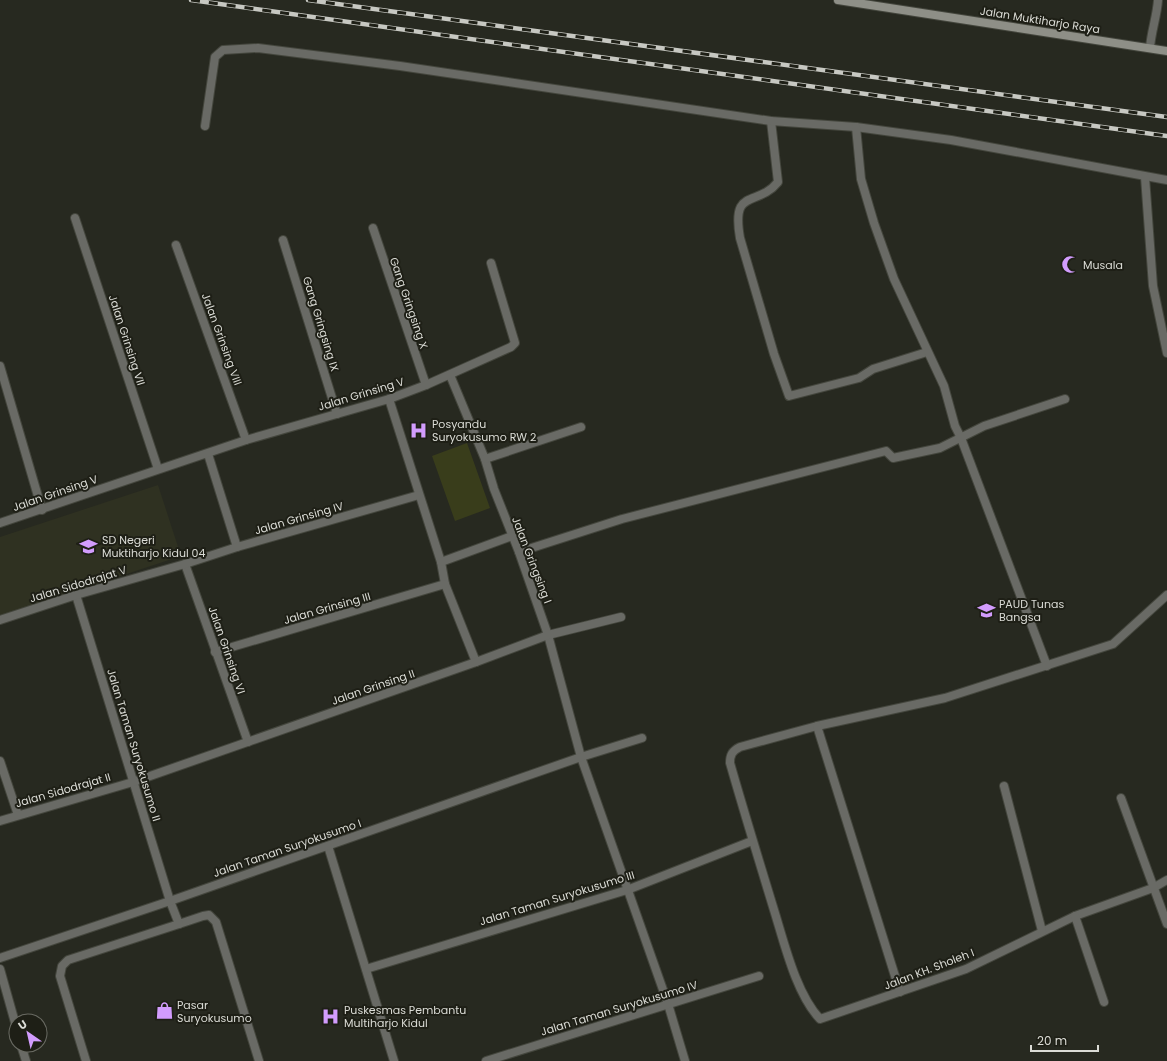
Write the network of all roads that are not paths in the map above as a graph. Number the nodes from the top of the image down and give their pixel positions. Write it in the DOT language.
graph roads {
  1 [pos="838,0"];
  2 [pos="1158,0"];
  3 [pos="1150,48"];
  4 [pos="1167,51"];
  5 [pos="771,121"];
  6 [pos="205,126"];
  7 [pos="856,126"];
  8 [pos="1145,177"];
  9 [pos="1167,180"];
  10 [pos="74,218"];
  11 [pos="373,228"];
  12 [pos="283,240"];
  13 [pos="176,245"];
  14 [pos="491,263"];
  15 [pos="926,352"];
  16 [pos="1167,353"];
  17 [pos="0,366"];
  18 [pos="450,375"];
  19 [pos="426,385"];
  20 [pos="389,399"];
  21 [pos="1065,399"];
  22 [pos="337,414"];
  23 [pos="581,427"];
  24 [pos="961,438"];
  25 [pos="246,440"];
  26 [pos="208,454"];
  27 [pos="485,459"];
  28 [pos="158,469"];
  29 [pos="420,495"];
  30 [pos="42,510"];
  31 [pos="0,523"];
  32 [pos="512,536"];
  33 [pos="237,547"];
  34 [pos="520,552"];
  35 [pos="441,562"];
  36 [pos="185,564"];
  37 [pos="445,584"];
  38 [pos="76,595"];
  39 [pos="1167,595"];
  40 [pos="620,617"];
  41 [pos="0,620"];
  42 [pos="548,635"];
  43 [pos="215,652"];
  44 [pos="476,662"];
  45 [pos="1047,666"];
  46 [pos="818,726"];
  47 [pos="642,738"];
  48 [pos="248,742"];
  49 [pos="581,757"];
  50 [pos="0,761"];
  51 [pos="133,782"];
  52 [pos="1004,786"];
  53 [pos="1121,798"];
  54 [pos="18,815"];
  55 [pos="0,821"];
  56 [pos="752,841"];
  57 [pos="328,846"];
  58 [pos="1167,880"];
  59 [pos="1153,888"];
  60 [pos="626,890"];
  61 [pos="170,901"];
  62 [pos="1075,916"];
  63 [pos="179,924"];
  64 [pos="1167,924"];
  65 [pos="1042,931"];
  66 [pos="0,958"];
  67 [pos="0,969"];
  68 [pos="366,969"];
  69 [pos="759,976"];
  70 [pos="3,988"];
  71 [pos="900,992"];
  72 [pos="1104,1002"];
  73 [pos="668,1004"];
  74 [pos="12,1013"];
  75 [pos="86,1061"];
  76 [pos="259,1061"];
  77 [pos="394,1061"];
  78 [pos="486,1061"];
  79 [pos="685,1061"];
  1 -- 3 [label="street, Jalan Muktiharjo Raya"];
  2 -- 3 [label="street"];
  3 -- 4 [label="street, Jalan Muktiharjo Raya"];
  5 -- 6 [label="street"];
  5 -- 7 [label="street"];
  5 -- 15 [label="street"];
  7 -- 8 [label="street"];
  7 -- 15 [label="street"];
  8 -- 9 [label="street"];
  8 -- 16 [label="street"];
  10 -- 28 [label="street, Jalan Grinsing VII"];
  11 -- 19 [label="street, Gang Gringsing X"];
  12 -- 22 [label="street, Gang Gringsing IX"];
  13 -- 25 [label="street, Jalan Grinsing VIII"];
  14 -- 18 [label="street, Jalan Grinsing V"];
  15 -- 24 [label="street"];
  17 -- 30 [label="street"];
  18 -- 19 [label="street, Jalan Grinsing V"];
  18 -- 27 [label="street, Jalan Gringsing I"];
  19 -- 20 [label="street, Jalan Grinsing V"];
  20 -- 22 [label="street, Jalan Grinsing V"];
  20 -- 29 [label="street"];
  21 -- 24 [label="street"];
  22 -- 25 [label="street, Jalan Grinsing V"];
  23 -- 27 [label="street"];
  24 -- 34 [label="street"];
  24 -- 45 [label="street"];
  25 -- 26 [label="street, Jalan Grinsing V"];
  26 -- 28 [label="street, Jalan Grinsing V"];
  26 -- 33 [label="street"];
  27 -- 32 [label="street, Jalan Gringsing I"];
  28 -- 30 [label="street, Jalan Grinsing V"];
  29 -- 33 [label="street, Jalan Grinsing IV"];
  29 -- 35 [label="street"];
  30 -- 31 [label="street, Jalan Grinsing V"];
  32 -- 34 [label="street, Jalan Gringsing I"];
  32 -- 35 [label="street"];
  33 -- 36 [label="street, Jalan Grinsing IV"];
  34 -- 42 [label="street, Jalan Gringsing I"];
  35 -- 37 [label="street"];
  36 -- 38 [label="street, Jalan Sidodrajat V"];
  36 -- 43 [label="street, Jalan Grinsing VI"];
  37 -- 43 [label="street, Jalan Grinsing III"];
  37 -- 44 [label="street"];
  38 -- 41 [label="street, Jalan Sidodrajat V"];
  38 -- 51 [label="street, Jalan Taman Suryokusumo II"];
  39 -- 45 [label="street"];
  40 -- 42 [label="street, Jalan Grinsing II"];
  42 -- 44 [label="street, Jalan Grinsing II"];
  42 -- 49 [label="street, Jalan Gringsing I"];
  43 -- 48 [label="street, Jalan Grinsing VI"];
  44 -- 48 [label="street, Jalan Grinsing II"];
  45 -- 46 [label="street"];
  46 -- 56 [label="street"];
  46 -- 71 [label="street"];
  47 -- 49 [label="street, Jalan Taman Suryokusumo I"];
  48 -- 51 [label="street, Jalan Grinsing II"];
  49 -- 57 [label="street, Jalan Taman Suryokusumo I"];
  49 -- 60 [label="street, Jalan Gringsing I"];
  50 -- 54 [label="street"];
  51 -- 54 [label="street, Jalan Sidodrajat II"];
  51 -- 61 [label="street, Jalan Taman Suryokusumo II"];
  52 -- 65 [label="street"];
  53 -- 59 [label="street"];
  54 -- 55 [label="street, Jalan Sidodrajat II"];
  56 -- 60 [label="street, Jalan Taman Suryokusumo III"];
  56 -- 71 [label="street, Jalan KH. Sholeh I"];
  57 -- 61 [label="street, Jalan Taman Suryokusumo I"];
  57 -- 68 [label="street"];
  58 -- 59 [label="street, Jalan KH. Sholeh I"];
  59 -- 62 [label="street, Jalan KH. Sholeh I"];
  59 -- 64 [label="street"];
  60 -- 68 [label="street, Jalan Taman Suryokusumo III"];
  60 -- 73 [label="street, Jalan Gringsing I"];
  61 -- 63 [label="street, Jalan Taman Suryokusumo II"];
  61 -- 66 [label="street, Jalan Taman Suryokusumo I"];
  62 -- 65 [label="street, Jalan KH. Sholeh I"];
  62 -- 72 [label="street"];
  63 -- 75 [label="street"];
  63 -- 76 [label="street"];
  65 -- 71 [label="street, Jalan KH. Sholeh I"];
  67 -- 70 [label="street"];
  68 -- 77 [label="street"];
  69 -- 73 [label="street, Jalan Taman Suryokusumo IV"];
  70 -- 74 [label="street"];
  73 -- 78 [label="street, Jalan Taman Suryokusumo IV"];
  73 -- 79 [label="street, Jalan Gringsing I"];
}
